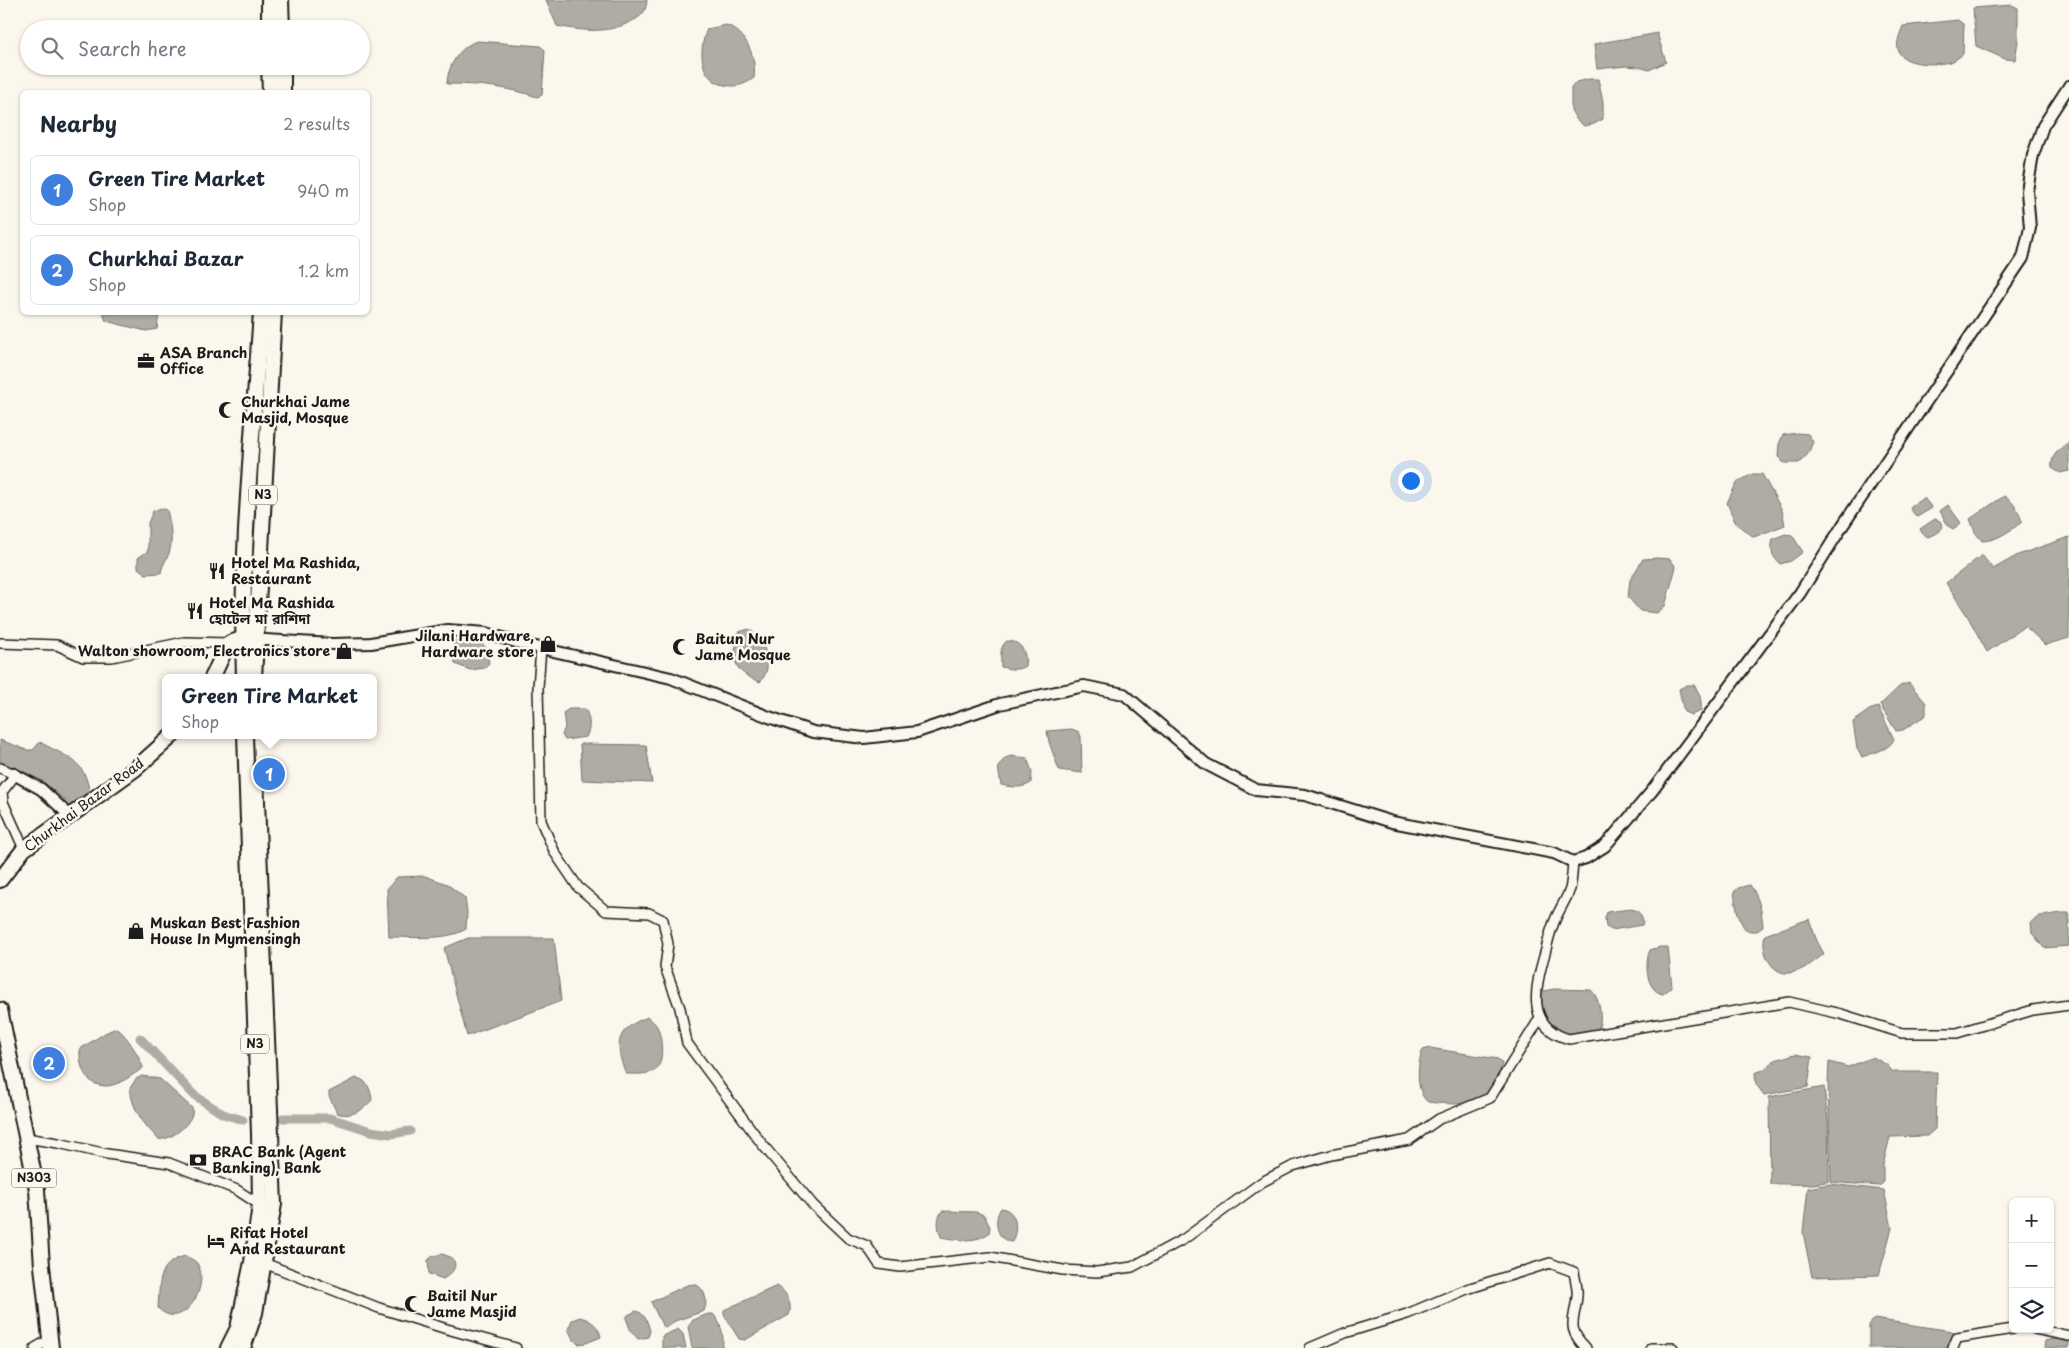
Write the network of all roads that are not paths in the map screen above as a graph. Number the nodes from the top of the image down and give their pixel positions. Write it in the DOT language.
graph roads {
  1 [pos="269,0"];
  2 [pos="281,0"];
  3 [pos="269,20"];
  4 [pos="282,20"];
  5 [pos="269,75"];
  6 [pos="283,75"];
  7 [pos="2069,86"];
  8 [pos="270,90"];
  9 [pos="283,90"];
  10 [pos="261,315"];
  11 [pos="274,315"];
  12 [pos="242,640"];
  13 [pos="0,644"];
  14 [pos="541,648"];
  15 [pos="214,674"];
  16 [pos="244,674"];
  17 [pos="253,674"];
  18 [pos="169,739"];
  19 [pos="245,739"];
  20 [pos="255,739"];
  21 [pos="0,768"];
  22 [pos="12,773"];
  23 [pos="68,815"];
  24 [pos="24,849"];
  25 [pos="1573,862"];
  26 [pos="0,880"];
  27 [pos="2069,1005"];
  28 [pos="0,1010"];
  29 [pos="1540,1018"];
  30 [pos="26,1138"];
  31 [pos="260,1205"];
  32 [pos="264,1263"];
  33 [pos="2009,1330"];
  34 [pos="2054,1333"];
  35 [pos="2069,1336"];
  36 [pos="51,1344"];
  37 [pos="35,1348"];
  38 [pos="228,1348"];
  39 [pos="244,1348"];
  40 [pos="516,1348"];
  41 [pos="1310,1348"];
  42 [pos="1586,1348"];
  43 [pos="1651,1348"];
  44 [pos="1673,1348"];
  45 [pos="1953,1348"];
  1 -- 3 [label="highway"];
  2 -- 4 [label="highway"];
  5 -- 8 [label="highway"];
  6 -- 9 [label="highway"];
  7 -- 25 [label="street"];
  10 -- 12 [label="highway, N3"];
  11 -- 12 [label="highway, N3"];
  12 -- 13 [label="street"];
  12 -- 14 [label="street"];
  12 -- 15 [label="highway"];
  12 -- 16 [label="highway, N3"];
  12 -- 17 [label="highway, N3"];
  14 -- 25 [label="street"];
  14 -- 29 [label="street"];
  18 -- 23 [label="highway, Churkhai Bazar Road"];
  19 -- 31 [label="highway, N3"];
  20 -- 32 [label="highway, N3"];
  21 -- 22 [label="street"];
  22 -- 23 [label="street"];
  22 -- 24 [label="street"];
  23 -- 24 [label="highway, Churkhai Bazar Road"];
  24 -- 26 [label="highway, Churkhai Bazar Road"];
  25 -- 29 [label="street"];
  27 -- 29 [label="street"];
  28 -- 30 [label="highway, N303"];
  30 -- 31 [label="street"];
  30 -- 36 [label="highway, N303"];
  31 -- 38 [label="highway, N3"];
  32 -- 39 [label="highway, N3"];
  32 -- 40 [label="street"];
  33 -- 45 [label="street"];
  34 -- 35 [label="street"];
  36 -- 37 [label="street"];
  41 -- 42 [label="street"];
  43 -- 44 [label="street"];
}
